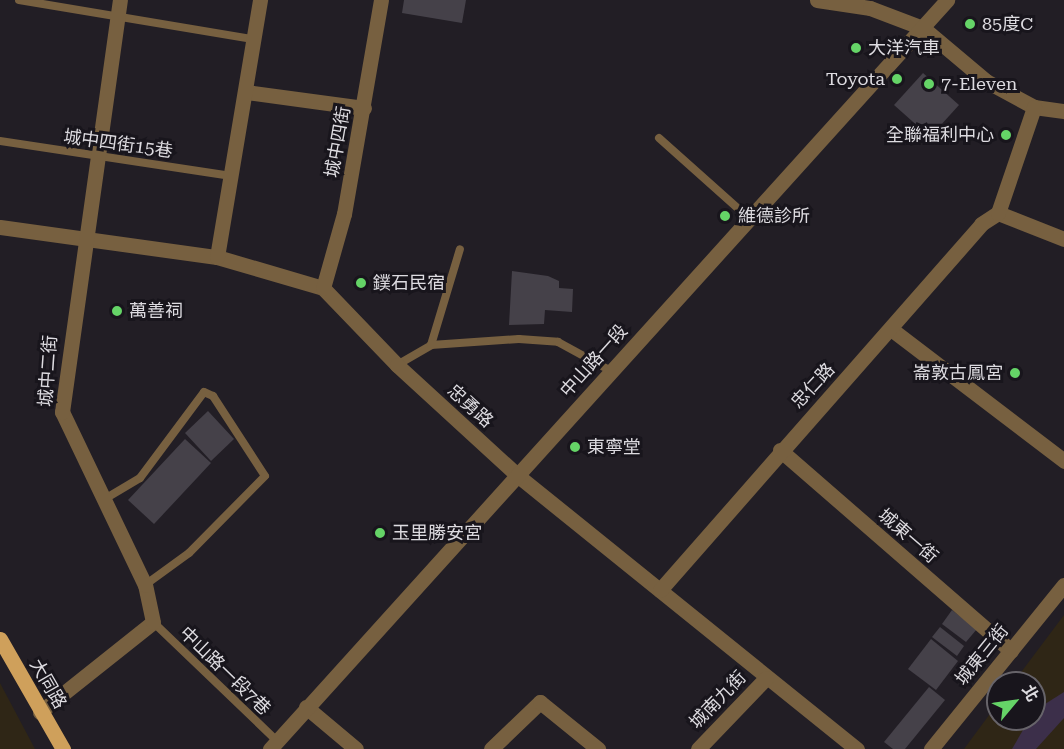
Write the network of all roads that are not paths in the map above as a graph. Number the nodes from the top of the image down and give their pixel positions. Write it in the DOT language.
graph roads {
  1 [pos="19,0"];
  2 [pos="260,0"];
  3 [pos="381,0"];
  4 [pos="817,0"];
  5 [pos="947,0"];
  6 [pos="119,7"];
  7 [pos="923,28"];
  8 [pos="253,39"];
  9 [pos="246,92"];
  10 [pos="1034,107"];
  11 [pos="364,108"];
  12 [pos="1064,111"];
  13 [pos="659,138"];
  14 [pos="0,141"];
  15 [pos="94,156"];
  16 [pos="233,176"];
  17 [pos="998,213"];
  18 [pos="750,219"];
  19 [pos="0,227"];
  20 [pos="84,238"];
  21 [pos="1064,239"];
  22 [pos="460,249"];
  23 [pos="217,257"];
  24 [pos="323,288"];
  25 [pos="891,329"];
  26 [pos="431,345"];
  27 [pos="397,366"];
  28 [pos="611,371"];
  29 [pos="780,450"];
  30 [pos="1064,461"];
  31 [pos="517,475"];
  32 [pos="102,501"];
  33 [pos="145,585"];
  34 [pos="1064,585"];
  35 [pos="660,590"];
  36 [pos="153,622"];
  37 [pos="0,639"];
  38 [pos="1011,651"];
  39 [pos="766,678"];
  40 [pos="306,707"];
  41 [pos="40,712"];
  42 [pos="274,745"];
  43 [pos="63,749"];
  44 [pos="356,749"];
  45 [pos="491,749"];
  46 [pos="598,749"];
  47 [pos="698,749"];
  48 [pos="857,749"];
  49 [pos="930,749"];
  1 -- 6 [label="lane"];
  2 -- 8 [label="street"];
  3 -- 11 [label="street, 城中四街"];
  4 -- 7 [label="street"];
  5 -- 7 [label="street, 中山路一段"];
  6 -- 8 [label="lane"];
  6 -- 15 [label="street, 城中二街"];
  7 -- 10 [label="street"];
  7 -- 18 [label="street, 中山路一段"];
  8 -- 9 [label="street"];
  9 -- 11 [label="street"];
  9 -- 16 [label="street"];
  10 -- 12 [label="street"];
  10 -- 17 [label="street"];
  11 -- 24 [label="street, 城中四街"];
  13 -- 18 [label="lane"];
  14 -- 15 [label="lane, 城中四街15巷"];
  15 -- 16 [label="lane, 城中四街15巷"];
  15 -- 20 [label="street, 城中二街"];
  16 -- 23 [label="street"];
  17 -- 21 [label="street"];
  17 -- 25 [label="street, 忠仁路"];
  18 -- 28 [label="street, 中山路一段"];
  19 -- 20 [label="street"];
  20 -- 23 [label="street"];
  20 -- 32 [label="street, 城中二街"];
  22 -- 26 [label="lane"];
  23 -- 24 [label="street"];
  24 -- 27 [label="street, 忠勇路"];
  25 -- 29 [label="street, 忠仁路"];
  25 -- 30 [label="street"];
  26 -- 27 [label="lane"];
  26 -- 28 [label="lane"];
  27 -- 31 [label="street, 忠勇路"];
  28 -- 31 [label="street, 中山路一段"];
  29 -- 35 [label="street, 忠仁路"];
  29 -- 38 [label="street, 城東一街"];
  31 -- 35 [label="street, 忠勇路"];
  31 -- 40 [label="street, 中山路一段"];
  32 -- 33 [label="street, 城中二街"];
  32 -- 33 [label="lane"];
  33 -- 36 [label="street, 城中二街"];
  34 -- 38 [label="street, 城東三街"];
  35 -- 39 [label="street, 忠勇路"];
  36 -- 41 [label="street"];
  36 -- 42 [label="lane, 中山路一段7巷"];
  37 -- 41 [label="main road, 大同路"];
  38 -- 49 [label="street, 城東三街"];
  39 -- 47 [label="street, 城南九街"];
  39 -- 48 [label="street, 忠勇路"];
  40 -- 42 [label="street, 中山路一段"];
  40 -- 44 [label="street"];
  41 -- 43 [label="main road, 大同路"];
  45 -- 46 [label="street"];
}
